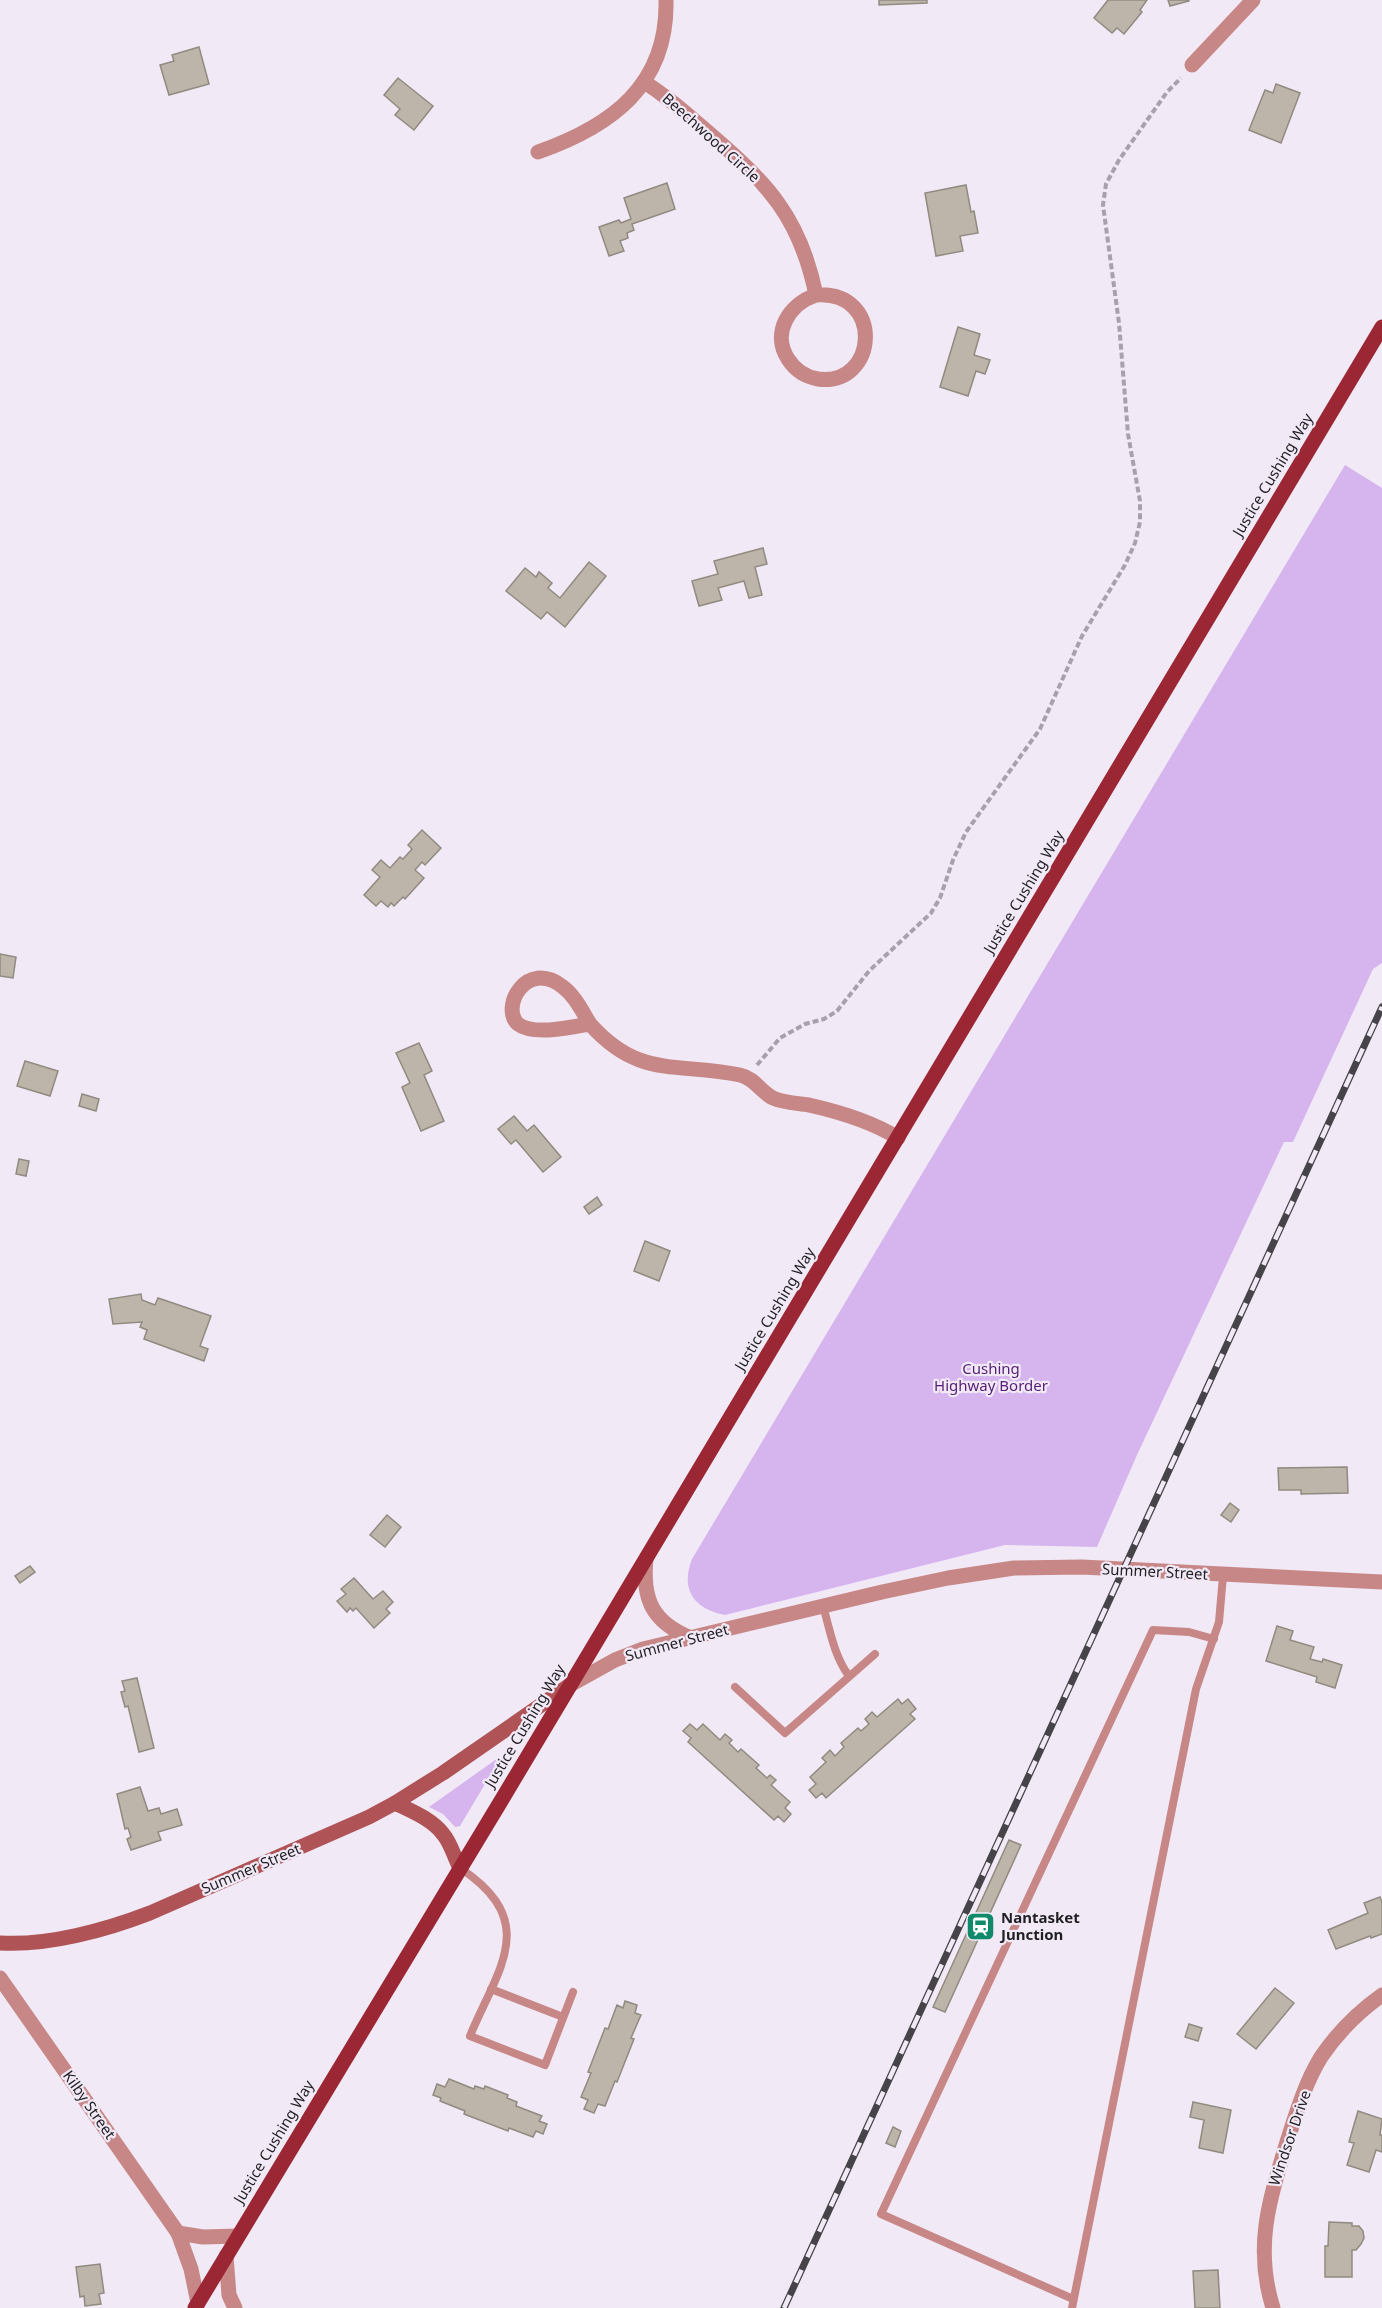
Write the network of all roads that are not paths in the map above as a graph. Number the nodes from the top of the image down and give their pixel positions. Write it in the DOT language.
graph roads {
  1 [pos="666,0"];
  2 [pos="1253,0"];
  3 [pos="1192,65"];
  4 [pos="644,82"];
  5 [pos="538,152"];
  6 [pos="816,295"];
  7 [pos="1382,327"];
  8 [pos="590,1024"];
  9 [pos="898,1138"];
  10 [pos="646,1559"];
  11 [pos="1223,1576"];
  12 [pos="1382,1582"];
  13 [pos="823,1606"];
  14 [pos="691,1638"];
  15 [pos="1214,1639"];
  16 [pos="875,1653"];
  17 [pos="849,1676"];
  18 [pos="570,1685"];
  19 [pos="735,1687"];
  20 [pos="395,1803"];
  21 [pos="460,1868"];
  22 [pos="0,1943"];
  23 [pos="0,1978"];
  24 [pos="491,1989"];
  25 [pos="573,1992"];
  26 [pos="1382,1995"];
  27 [pos="563,2017"];
  28 [pos="178,2233"];
  29 [pos="238,2236"];
  30 [pos="226,2256"];
  31 [pos="1072,2304"];
  32 [pos="196,2306"];
  33 [pos="235,2308"];
  34 [pos="1273,2308"];
  1 -- 4 [label="street"];
  2 -- 3 [label="street"];
  4 -- 5 [label="street"];
  4 -- 6 [label="street, Beechwood Circle"];
  6 -- 6 [label="street"];
  7 -- 9 [label="main road, Justice Cushing Way"];
  8 -- 8 [label="street"];
  8 -- 9 [label="street"];
  9 -- 10 [label="main road, Justice Cushing Way"];
  10 -- 14 [label="street"];
  10 -- 18 [label="main road, Justice Cushing Way"];
  11 -- 12 [label="street, Summer Street"];
  11 -- 13 [label="street, Summer Street"];
  11 -- 15 [label="lane"];
  13 -- 14 [label="street, Summer Street"];
  13 -- 17 [label="lane"];
  14 -- 18 [label="street, Summer Street"];
  15 -- 31 [label="lane"];
  15 -- 31 [label="lane"];
  16 -- 17 [label="lane"];
  17 -- 19 [label="lane"];
  18 -- 20 [label="main road, Summer Street"];
  18 -- 21 [label="main road, Justice Cushing Way"];
  20 -- 21 [label="main road"];
  20 -- 22 [label="main road, Summer Street"];
  21 -- 24 [label="lane"];
  21 -- 29 [label="main road, Justice Cushing Way"];
  23 -- 28 [label="street, Kilby Street"];
  24 -- 27 [label="lane"];
  24 -- 27 [label="lane"];
  25 -- 27 [label="lane"];
  26 -- 34 [label="street, Windsor Drive"];
  28 -- 29 [label="street"];
  28 -- 32 [label="street, Kilby Street"];
  29 -- 30 [label="main road, Justice Cushing Way"];
  30 -- 32 [label="main road, Justice Cushing Way"];
  30 -- 33 [label="street"];
}
